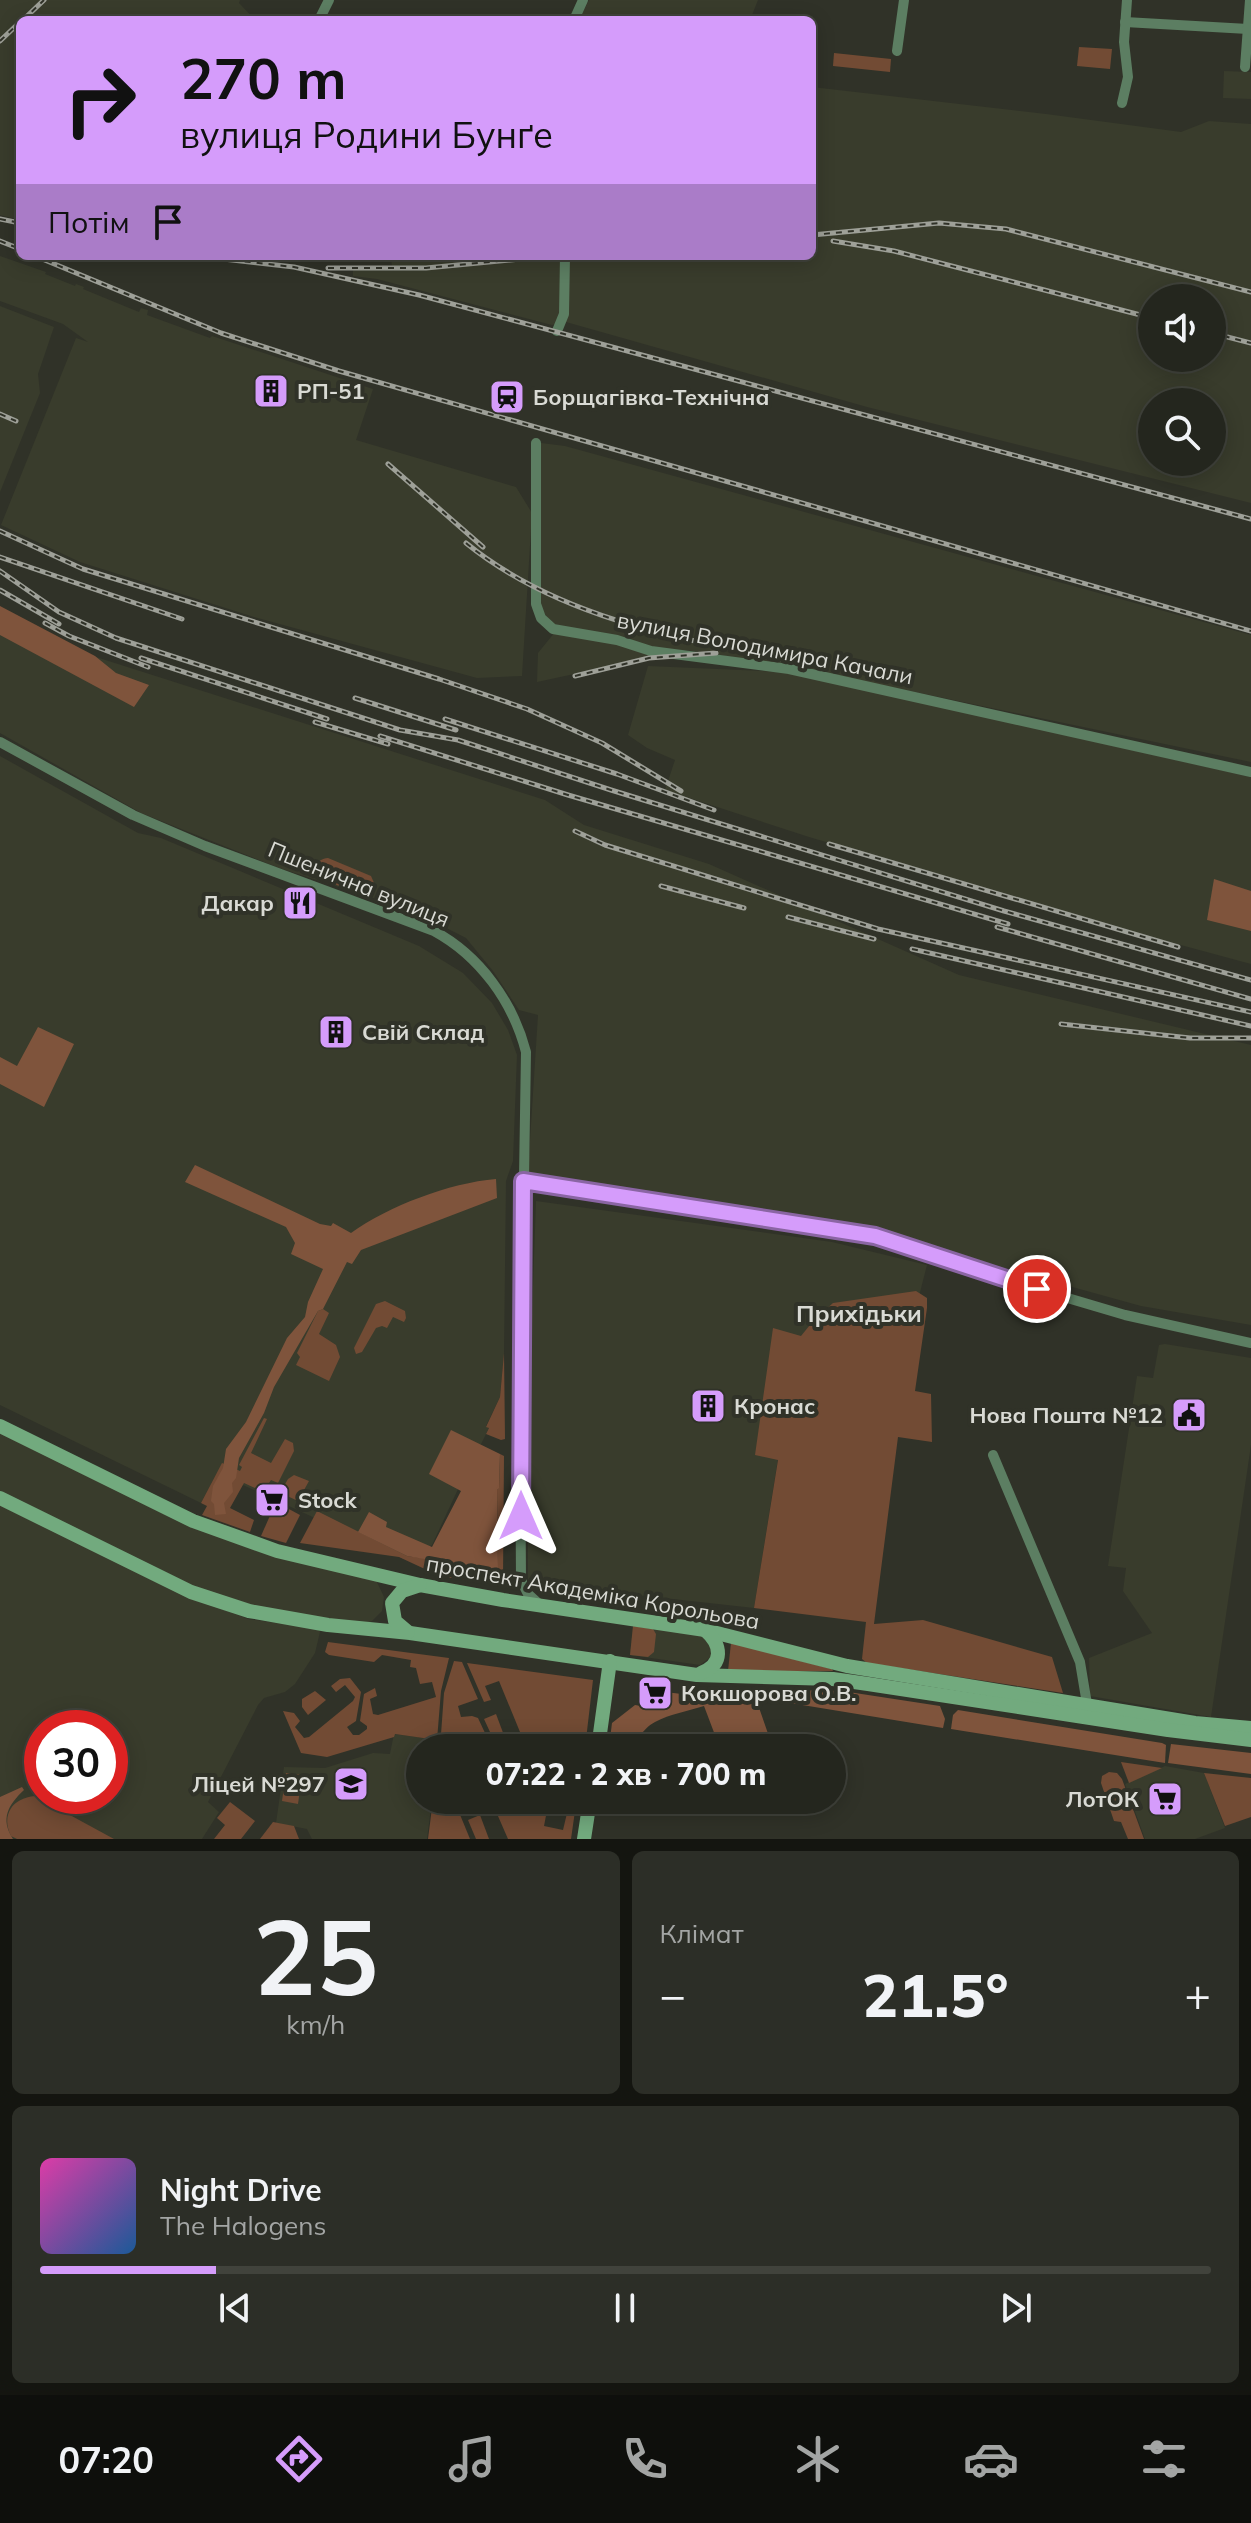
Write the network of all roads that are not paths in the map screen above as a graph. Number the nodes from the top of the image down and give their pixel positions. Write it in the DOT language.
graph roads {
  1 [pos="904,0"];
  2 [pos="1127,0"];
  3 [pos="1250,0"];
  4 [pos="1125,22"];
  5 [pos="1248,29"];
  6 [pos="897,51"];
  7 [pos="1245,67"];
  8 [pos="1122,103"];
  9 [pos="565,260"];
  10 [pos="557,331"];
  11 [pos="536,443"];
  12 [pos="0,742"];
  13 [pos="1251,772"];
  14 [pos="523,1181"];
  15 [pos="1251,1343"];
  16 [pos="0,1426"];
  17 [pos="993,1455"];
  18 [pos="0,1498"];
  19 [pos="521,1580"];
  20 [pos="420,1585"];
  21 [pos="503,1600"];
  22 [pos="543,1607"];
  23 [pos="705,1630"];
  24 [pos="410,1633"];
  25 [pos="610,1661"];
  26 [pos="697,1675"];
  27 [pos="1087,1704"];
  28 [pos="1251,1728"];
  29 [pos="600,1734"];
  30 [pos="1251,1740"];
  31 [pos="588,1814"];
  32 [pos="584,1839"];
  1 -- 6 [label="street"];
  2 -- 4 [label="street"];
  3 -- 5 [label="street"];
  4 -- 5 [label="street"];
  4 -- 8 [label="street"];
  5 -- 7 [label="street"];
  9 -- 10 [label="street"];
  11 -- 13 [label="street, вулиця Володимира Качали"];
  12 -- 14 [label="street, Пшенична вулиця"];
  14 -- 15 [label="street"];
  14 -- 19 [label="street, Пшенична вулиця"];
  16 -- 20 [label="main road, проспект Академіка Корольова"];
  17 -- 27 [label="street"];
  18 -- 24 [label="main road"];
  19 -- 21 [label="street"];
  19 -- 22 [label="street"];
  20 -- 21 [label="main road, проспект Академіка Корольова"];
  20 -- 24 [label="main road"];
  21 -- 22 [label="main road, проспект Академіка Корольова"];
  22 -- 23 [label="main road, проспект Академіка Корольова"];
  23 -- 26 [label="main road"];
  23 -- 27 [label="main road, проспект Академіка Корольова"];
  24 -- 25 [label="main road"];
  25 -- 26 [label="main road"];
  25 -- 29 [label="main road"];
  26 -- 30 [label="main road"];
  27 -- 28 [label="main road, проспект Академіка Корольова"];
  31 -- 32 [label="main road"];
}
